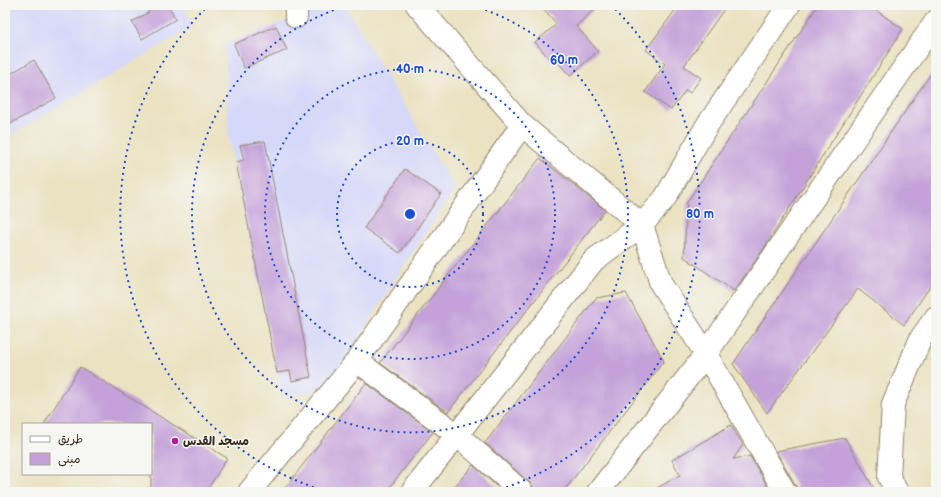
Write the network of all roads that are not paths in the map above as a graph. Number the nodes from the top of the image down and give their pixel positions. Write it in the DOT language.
graph roads {
  1 [pos="416,5"];
  2 [pos="789,5"];
  3 [pos="936,21"];
  4 [pos="522,125"];
  5 [pos="642,225"];
  6 [pos="936,317"];
  7 [pos="706,354"];
  8 [pos="357,362"];
  9 [pos="456,434"];
  10 [pos="249,492"];
  11 [pos="412,492"];
  12 [pos="522,492"];
  13 [pos="598,492"];
  14 [pos="785,492"];
  15 [pos="897,492"];
  1 -- 4 [label="street"];
  2 -- 5 [label="street"];
  3 -- 7 [label="street"];
  4 -- 5 [label="street"];
  4 -- 8 [label="street"];
  5 -- 7 [label="street"];
  5 -- 9 [label="street"];
  6 -- 15 [label="street"];
  7 -- 13 [label="street"];
  7 -- 14 [label="street"];
  8 -- 9 [label="street"];
  8 -- 10 [label="street"];
  9 -- 11 [label="street"];
  9 -- 12 [label="street"];
}
